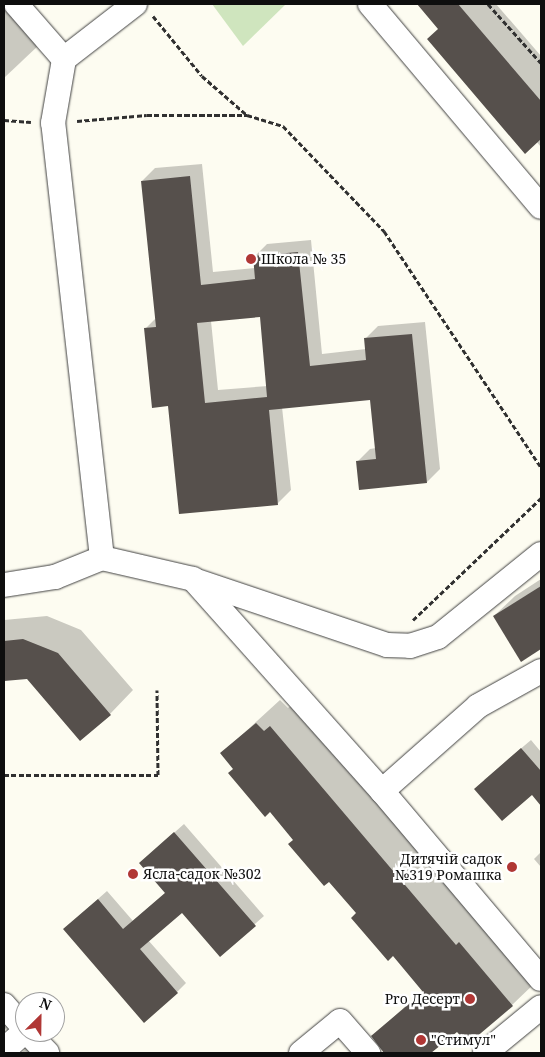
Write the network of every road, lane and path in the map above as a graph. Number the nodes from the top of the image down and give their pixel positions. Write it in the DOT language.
graph roads {
  1 [pos="16,4"];
  2 [pos="370,4"];
  3 [pos="488,4"];
  4 [pos="142,7"];
  5 [pos="64,59"];
  6 [pos="541,63"];
  7 [pos="247,115"];
  8 [pos="53,123"];
  9 [pos="541,207"];
  10 [pos="541,467"];
  11 [pos="541,498"];
  12 [pos="541,554"];
  13 [pos="102,558"];
  14 [pos="193,580"];
  15 [pos="4,585"];
  16 [pos="387,644"];
  17 [pos="541,671"];
  18 [pos="157,690"];
  19 [pos="4,776"];
  20 [pos="382,791"];
  21 [pos="541,979"];
  22 [pos="4,1005"];
  23 [pos="541,1007"];
  24 [pos="15,1018"];
  25 [pos="15,1040"];
  26 [pos="36,1042"];
  27 [pos="4,1050"];
  28 [pos="47,1053"];
  29 [pos="300,1053"];
  30 [pos="368,1053"];
  31 [pos="485,1053"];
  1 -- 5 [label="street"];
  2 -- 9 [label="street"];
  3 -- 6 [label="path"];
  4 -- 5 [label="street"];
  4 -- 7 [label="path"];
  5 -- 8 [label="street"];
  7 -- 8 [label="path"];
  7 -- 10 [label="path"];
  8 -- 13 [label="street"];
  11 -- 16 [label="path"];
  12 -- 16 [label="street"];
  13 -- 14 [label="street"];
  13 -- 15 [label="street"];
  14 -- 16 [label="street"];
  14 -- 20 [label="street"];
  17 -- 20 [label="street"];
  18 -- 19 [label="path"];
  20 -- 21 [label="street"];
  22 -- 24 [label="street"];
  23 -- 31 [label="street"];
  25 -- 27 [label="street"];
  26 -- 28 [label="street"];
  29 -- 30 [label="street"];
}
